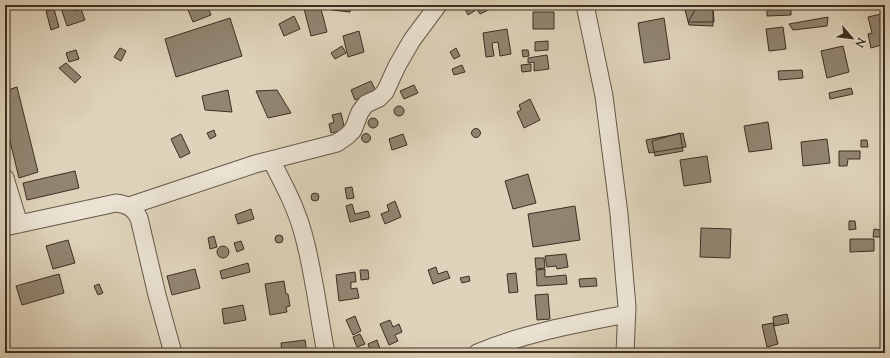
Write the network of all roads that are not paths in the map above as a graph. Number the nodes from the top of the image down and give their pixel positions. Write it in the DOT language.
graph roads {
  1 [pos="438,5"];
  2 [pos="585,5"];
  3 [pos="271,160"];
  4 [pos="5,178"];
  5 [pos="129,206"];
  6 [pos="12,226"];
  7 [pos="626,314"];
  8 [pos="173,353"];
  9 [pos="326,353"];
  10 [pos="477,353"];
  11 [pos="625,353"];
  1 -- 3 [label="street"];
  2 -- 7 [label="street"];
  3 -- 5 [label="street"];
  3 -- 9 [label="street"];
  4 -- 6 [label="street"];
  5 -- 6 [label="street"];
  5 -- 8 [label="street"];
  7 -- 10 [label="street"];
  7 -- 11 [label="street"];
}
